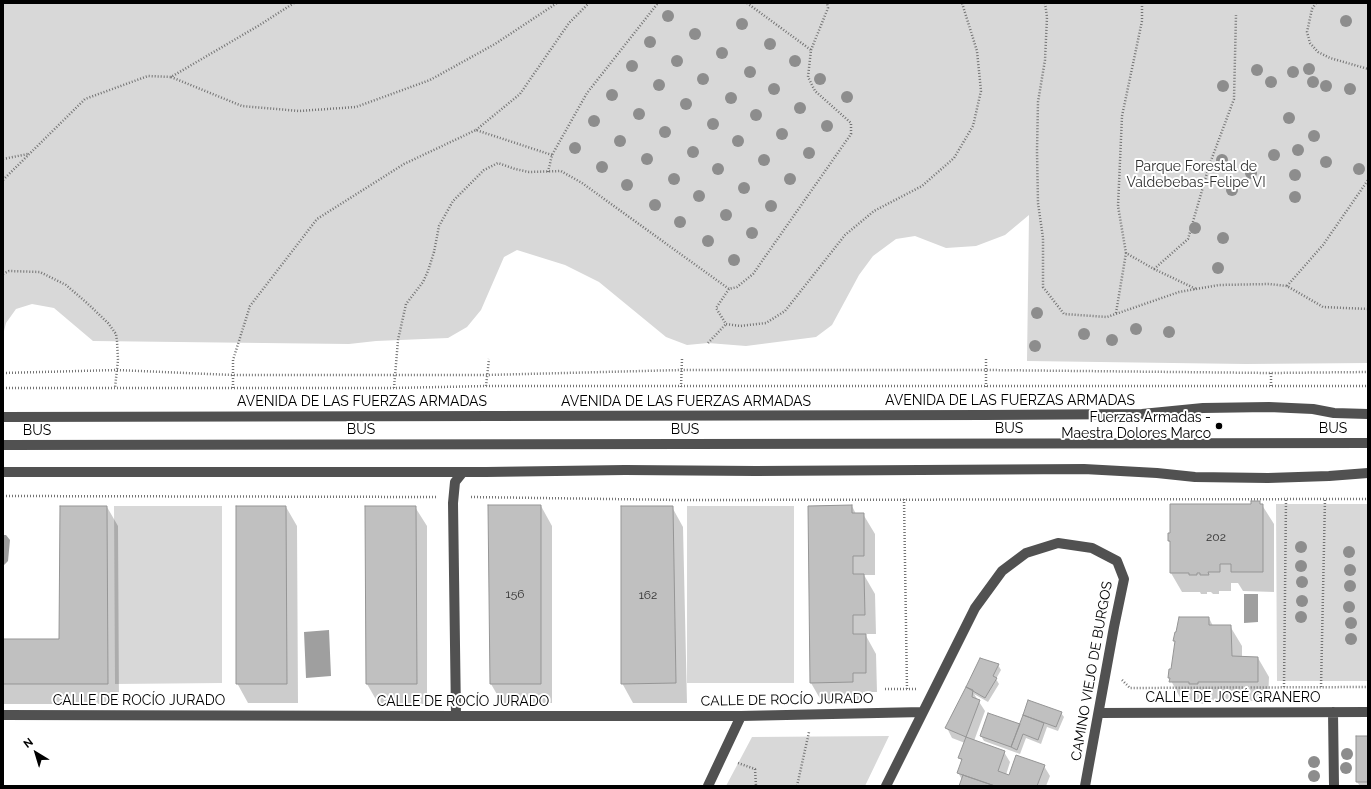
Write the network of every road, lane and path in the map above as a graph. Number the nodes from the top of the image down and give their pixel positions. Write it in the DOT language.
graph roads {
  1 [pos="294,3"];
  2 [pos="557,3"];
  3 [pos="588,3"];
  4 [pos="658,3"];
  5 [pos="747,3"];
  6 [pos="827,3"];
  7 [pos="962,3"];
  8 [pos="1045,3"];
  9 [pos="1142,3"];
  10 [pos="1316,3"];
  11 [pos="1236,15"];
  12 [pos="811,50"];
  13 [pos="1368,69"];
  14 [pos="171,77"];
  15 [pos="476,130"];
  16 [pos="29,154"];
  17 [pos="552,155"];
  18 [pos="3,159"];
  19 [pos="548,172"];
  20 [pos="3,180"];
  21 [pos="1368,180"];
  22 [pos="1126,253"];
  23 [pos="1154,269"];
  24 [pos="3,274"];
  25 [pos="1288,286"];
  26 [pos="729,289"];
  27 [pos="1196,289"];
  28 [pos="1368,309"];
  29 [pos="1116,314"];
  30 [pos="726,324"];
  31 [pos="708,343"];
  32 [pos="489,359"];
  33 [pos="682,359"];
  34 [pos="986,359"];
  35 [pos="117,370"];
  36 [pos="681,370"];
  37 [pos="986,370"];
  38 [pos="1368,372"];
  39 [pos="3,373"];
  40 [pos="1271,373"];
  41 [pos="395,374"];
  42 [pos="232,375"];
  43 [pos="487,375"];
  44 [pos="486,386"];
  45 [pos="1271,386"];
  46 [pos="1368,386"];
  47 [pos="681,387"];
  48 [pos="986,387"];
  49 [pos="3,388"];
  50 [pos="115,388"];
  51 [pos="233,388"];
  52 [pos="394,388"];
  53 [pos="1368,414"];
  54 [pos="3,417"];
  55 [pos="1368,443"];
  56 [pos="3,445"];
  57 [pos="3,472"];
  58 [pos="463,472"];
  59 [pos="1368,473"];
  60 [pos="3,496"];
  61 [pos="471,496"];
  62 [pos="438,497"];
  63 [pos="904,499"];
  64 [pos="1286,499"];
  65 [pos="1325,499"];
  66 [pos="1368,499"];
  67 [pos="1284,687"];
  68 [pos="1321,687"];
  69 [pos="908,689"];
  70 [pos="923,712"];
  71 [pos="1099,712"];
  72 [pos="1333,712"];
  73 [pos="1368,712"];
  74 [pos="810,714"];
  75 [pos="3,715"];
  76 [pos="456,716"];
  77 [pos="741,716"];
  78 [pos="734,762"];
  79 [pos="708,786"];
  80 [pos="756,786"];
  81 [pos="797,786"];
  82 [pos="886,786"];
  83 [pos="1085,786"];
  84 [pos="1334,786"];
  1 -- 14 [label="path"];
  2 -- 14 [label="path"];
  3 -- 15 [label="path"];
  4 -- 17 [label="path"];
  5 -- 12 [label="path"];
  6 -- 12 [label="path"];
  7 -- 30 [label="path"];
  8 -- 29 [label="path"];
  9 -- 22 [label="path"];
  10 -- 13 [label="path"];
  11 -- 23 [label="path"];
  12 -- 26 [label="path"];
  14 -- 16 [label="path"];
  15 -- 17 [label="path"];
  15 -- 42 [label="path"];
  16 -- 18 [label="path"];
  16 -- 20 [label="path"];
  17 -- 19 [label="path"];
  19 -- 26 [label="path"];
  19 -- 41 [label="path"];
  21 -- 25 [label="path"];
  22 -- 23 [label="path"];
  22 -- 29 [label="path"];
  23 -- 27 [label="path"];
  24 -- 35 [label="path"];
  25 -- 27 [label="path"];
  25 -- 28 [label="path"];
  26 -- 30 [label="path"];
  27 -- 29 [label="path"];
  30 -- 31 [label="path"];
  32 -- 43 [label="path"];
  33 -- 36 [label="path"];
  34 -- 37 [label="path"];
  35 -- 39 [label="path"];
  35 -- 42 [label="path"];
  35 -- 50 [label="path"];
  36 -- 37 [label="path"];
  36 -- 43 [label="path"];
  36 -- 47 [label="path"];
  37 -- 40 [label="path"];
  37 -- 48 [label="path"];
  38 -- 40 [label="path"];
  40 -- 45 [label="path"];
  41 -- 42 [label="path"];
  41 -- 43 [label="path"];
  41 -- 52 [label="path"];
  42 -- 51 [label="path"];
  43 -- 44 [label="path"];
  44 -- 47 [label="path"];
  44 -- 52 [label="path"];
  45 -- 46 [label="path"];
  45 -- 48 [label="path"];
  47 -- 48 [label="path"];
  49 -- 50 [label="path"];
  50 -- 51 [label="path"];
  51 -- 52 [label="path"];
  53 -- 54 [label="street, AVENIDA DE LAS FUERZAS ARMADAS"];
  55 -- 56 [label="street, BUS"];
  57 -- 58 [label="street"];
  58 -- 59 [label="street"];
  58 -- 76 [label="street"];
  60 -- 62 [label="path"];
  61 -- 63 [label="path"];
  63 -- 64 [label="path"];
  63 -- 69 [label="path"];
  64 -- 65 [label="path"];
  64 -- 67 [label="path"];
  65 -- 66 [label="path"];
  65 -- 68 [label="path"];
  70 -- 71 [label="street, CAMINO VIEJO DE BURGOS"];
  70 -- 74 [label="street, CALLE DE ROCÍO JURADO"];
  70 -- 82 [label="street, CAMINO VIEJO DE BURGOS"];
  71 -- 72 [label="street, CALLE DE JOSÉ GRANERO"];
  71 -- 83 [label="street, CAMINO VIEJO DE BURGOS"];
  72 -- 73 [label="street, CALLE DE JOSÉ GRANERO"];
  72 -- 84 [label="street"];
  74 -- 77 [label="street, CALLE DE ROCÍO JURADO"];
  74 -- 81 [label="path"];
  75 -- 76 [label="street, CALLE DE ROCÍO JURADO"];
  76 -- 77 [label="street, CALLE DE ROCÍO JURADO"];
  77 -- 79 [label="street"];
  78 -- 80 [label="path"];
}
